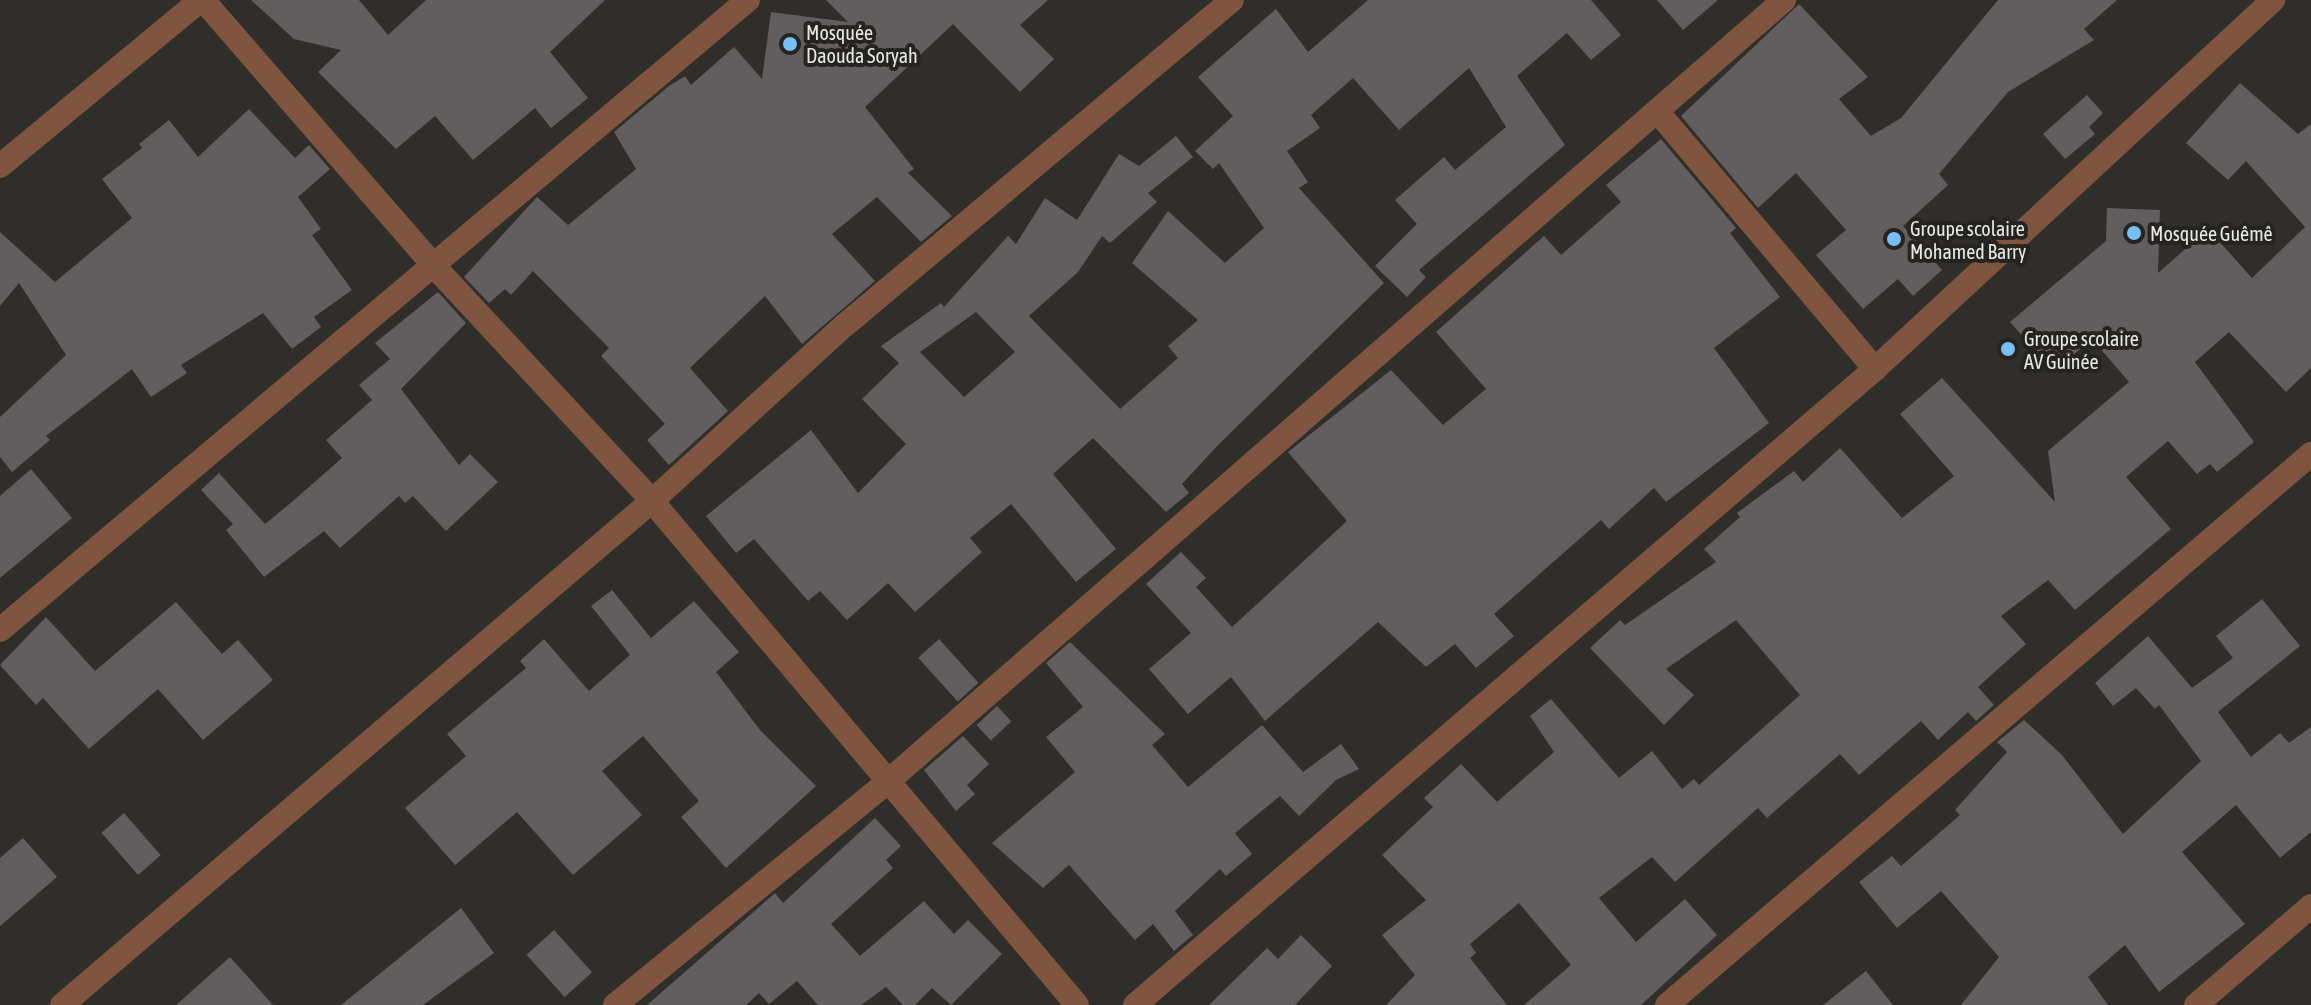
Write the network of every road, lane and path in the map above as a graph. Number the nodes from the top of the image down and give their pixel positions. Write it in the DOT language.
graph roads {
  1 [pos="202,0"];
  2 [pos="748,0"];
  3 [pos="1232,0"];
  4 [pos="1784,0"];
  5 [pos="2273,0"];
  6 [pos="1657,111"];
  7 [pos="0,166"];
  8 [pos="434,266"];
  9 [pos="1875,369"];
  10 [pos="2311,454"];
  11 [pos="652,501"];
  12 [pos="0,630"];
  13 [pos="885,784"];
  14 [pos="2311,906"];
  15 [pos="62,1005"];
  16 [pos="615,1005"];
  17 [pos="1077,1005"];
  18 [pos="1135,1005"];
  19 [pos="1667,1005"];
  20 [pos="2196,1005"];
  1 -- 7 [label="street"];
  1 -- 8 [label="street"];
  2 -- 8 [label="street"];
  3 -- 11 [label="street"];
  4 -- 6 [label="street"];
  5 -- 9 [label="street"];
  6 -- 9 [label="street"];
  6 -- 13 [label="street"];
  8 -- 11 [label="street"];
  8 -- 12 [label="street"];
  9 -- 18 [label="street"];
  10 -- 19 [label="street"];
  11 -- 13 [label="street"];
  11 -- 15 [label="street"];
  13 -- 16 [label="street"];
  13 -- 17 [label="street"];
  14 -- 20 [label="street"];
}
